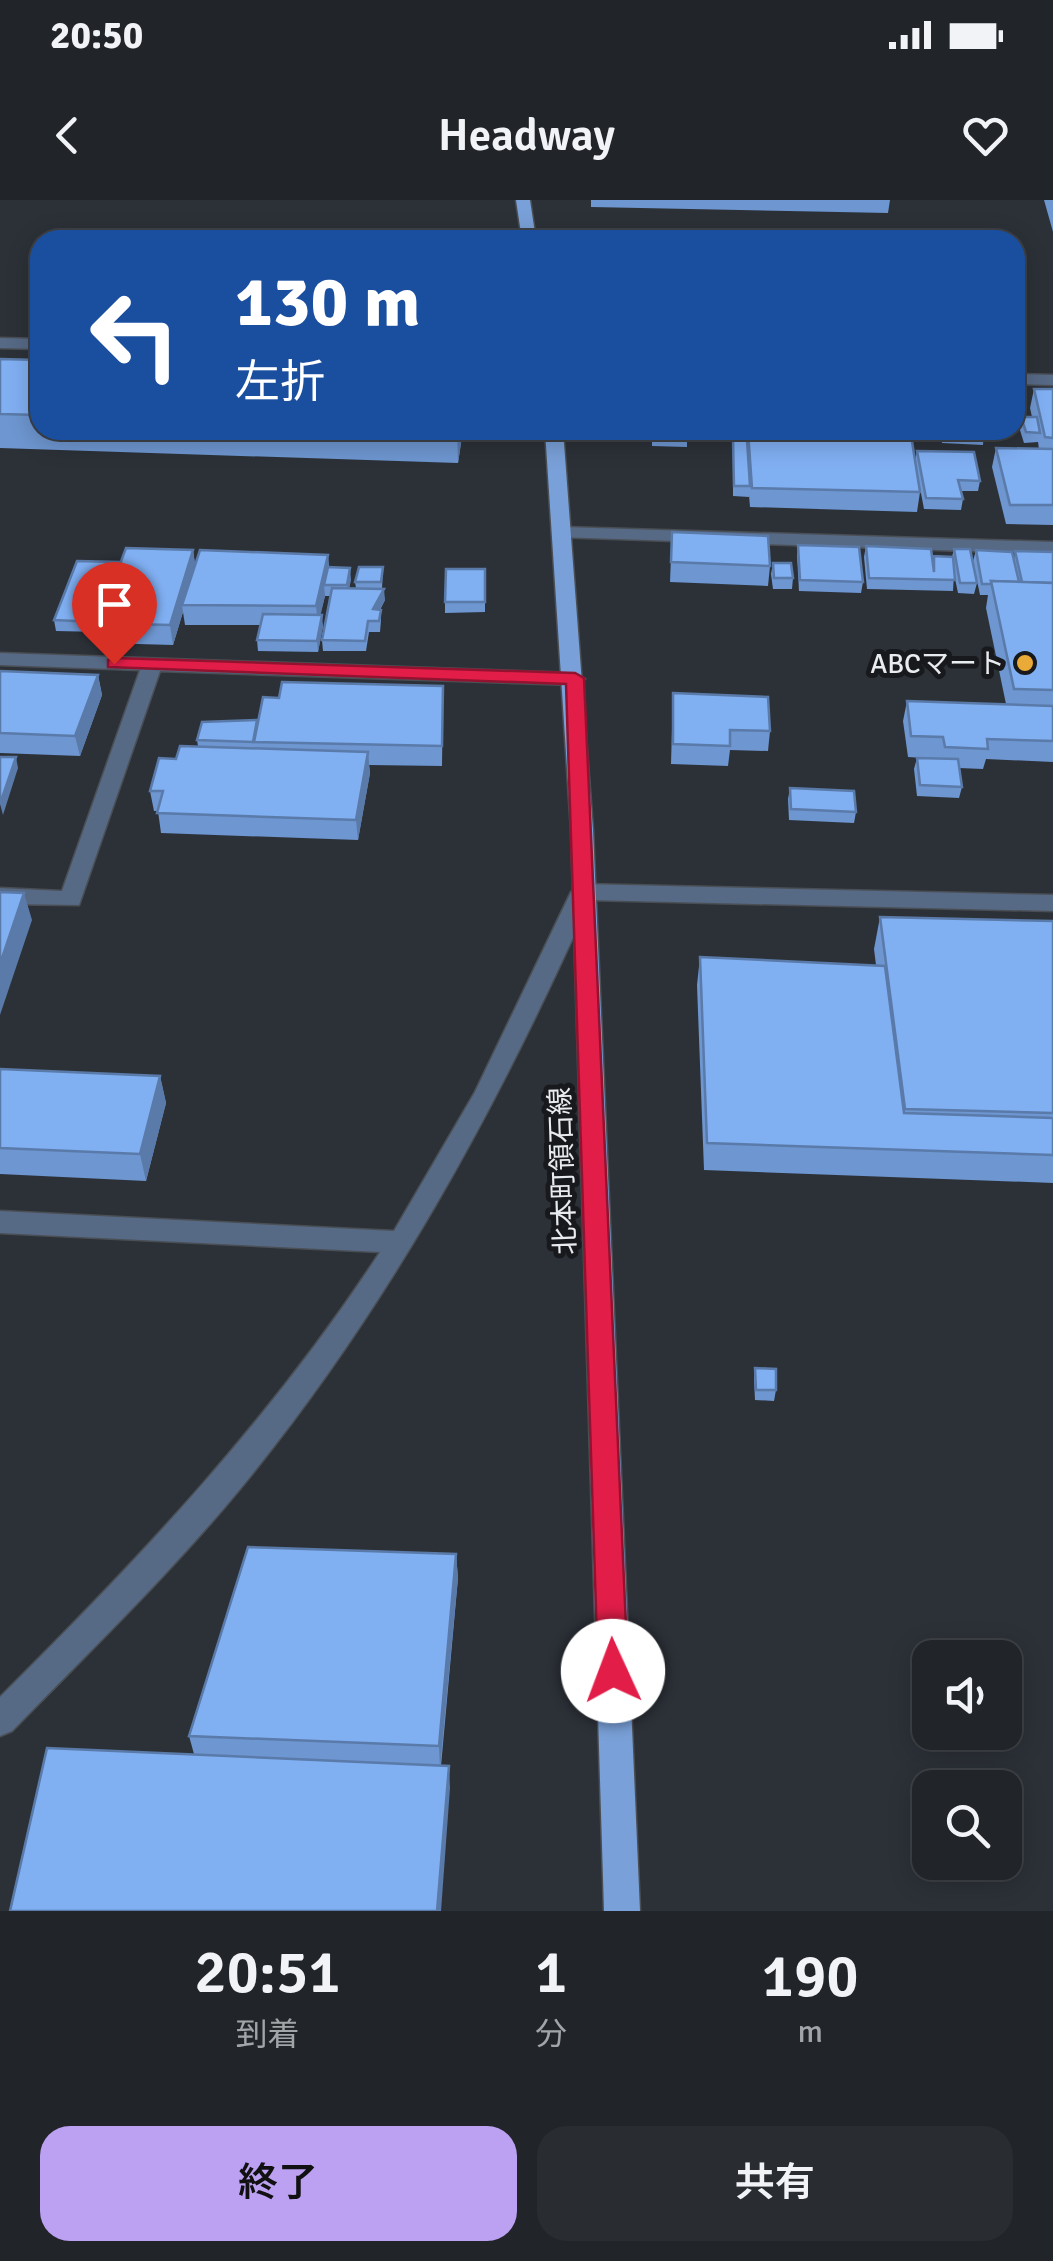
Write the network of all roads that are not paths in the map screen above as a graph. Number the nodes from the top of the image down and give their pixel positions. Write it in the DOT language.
graph roads {
  1 [pos="523,200"];
  2 [pos="527,230"];
  3 [pos="0,342"];
  4 [pos="30,344"];
  5 [pos="1025,379"];
  6 [pos="1053,380"];
  7 [pos="555,440"];
  8 [pos="564,533"];
  9 [pos="1053,548"];
  10 [pos="0,659"];
  11 [pos="152,665"];
  12 [pos="575,678"];
  13 [pos="582,892"];
  14 [pos="0,896"];
  15 [pos="1053,903"];
  16 [pos="0,1222"];
  17 [pos="401,1242"];
  18 [pos="0,1720"];
  19 [pos="622,1911"];
  1 -- 2 [label="main road"];
  3 -- 4 [label="street"];
  5 -- 6 [label="street"];
  7 -- 8 [label="main road, 北本町領石線"];
  8 -- 9 [label="street"];
  8 -- 12 [label="main road, 北本町領石線"];
  10 -- 11 [label="street"];
  11 -- 12 [label="street"];
  11 -- 14 [label="street"];
  12 -- 13 [label="main road, 北本町領石線"];
  13 -- 15 [label="street"];
  13 -- 17 [label="street"];
  13 -- 19 [label="main road, 北本町領石線"];
  16 -- 17 [label="street"];
  17 -- 18 [label="street"];
}
